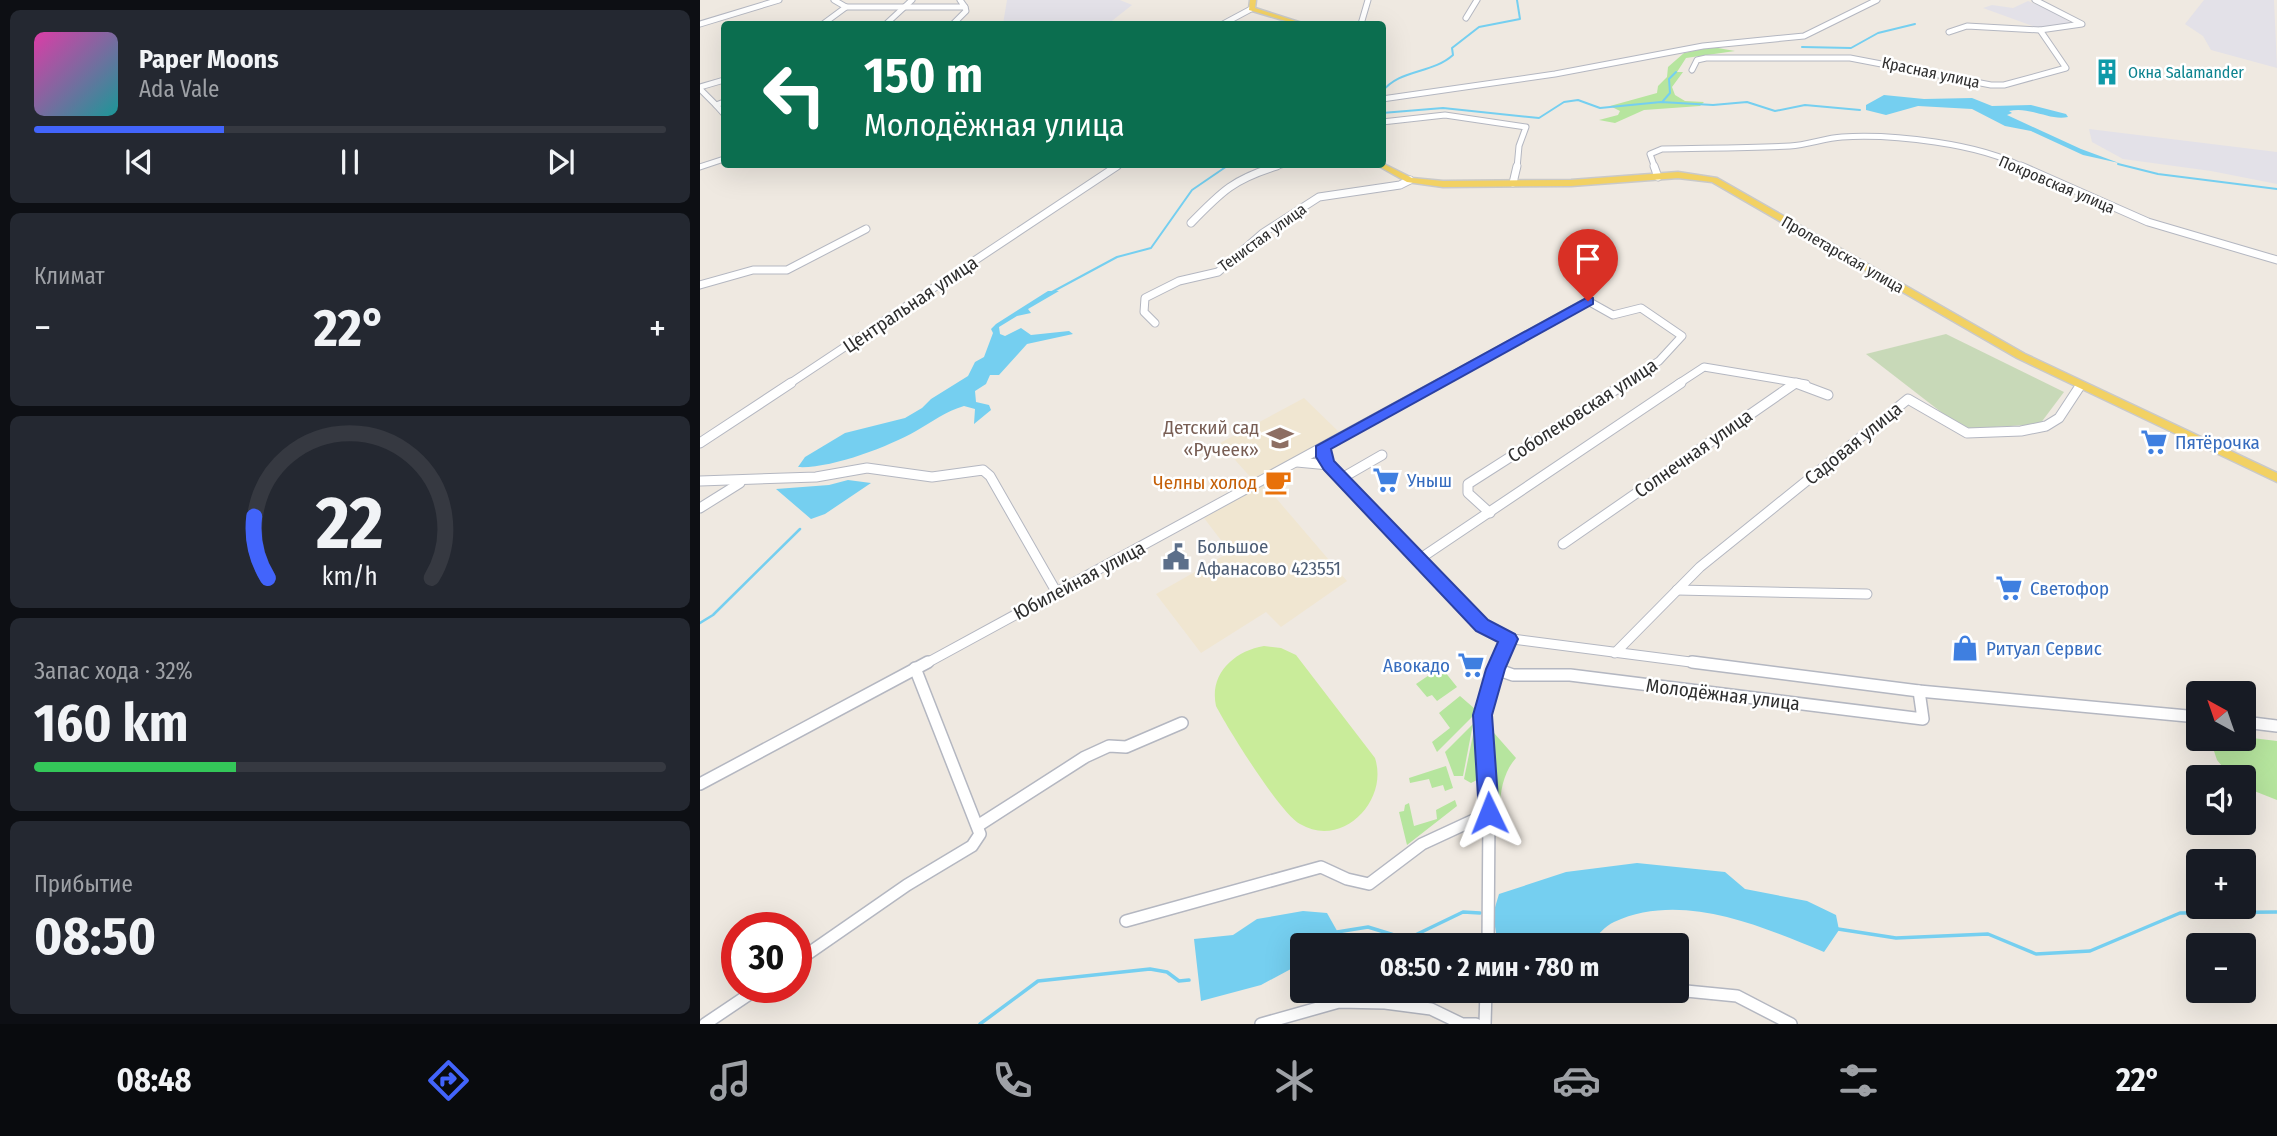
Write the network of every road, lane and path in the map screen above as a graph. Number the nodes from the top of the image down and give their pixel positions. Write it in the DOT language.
graph roads {
  1 [pos="779,0"];
  2 [pos="834,0"];
  3 [pos="849,0"];
  4 [pos="912,0"];
  5 [pos="960,0"];
  6 [pos="1253,0"];
  7 [pos="1368,0"];
  8 [pos="1477,0"];
  9 [pos="1877,0"];
  10 [pos="2035,0"];
  11 [pos="845,6"];
  12 [pos="965,7"];
  13 [pos="904,8"];
  14 [pos="1251,9"];
  15 [pos="1466,19"];
  16 [pos="827,21"];
  17 [pos="889,21"];
  18 [pos="956,21"];
  19 [pos="1229,21"];
  20 [pos="1293,21"];
  21 [pos="1361,21"];
  22 [pos="700,24"];
  23 [pos="2040,30"];
  24 [pos="1949,32"];
  25 [pos="1736,45"];
  26 [pos="1748,57"];
  27 [pos="1692,70"];
  28 [pos="721,81"];
  29 [pos="700,88"];
  30 [pos="1386,98"];
  31 [pos="721,103"];
  32 [pos="716,105"];
  33 [pos="721,111"];
  34 [pos="1386,122"];
  35 [pos="721,160"];
  36 [pos="700,167"];
  37 [pos="1115,168"];
  38 [pos="1272,168"];
  39 [pos="1386,168"];
  40 [pos="1658,177"];
  41 [pos="1410,180"];
  42 [pos="1513,183"];
  43 [pos="1191,223"];
  44 [pos="866,229"];
  45 [pos="2277,260"];
  46 [pos="700,285"];
  47 [pos="1641,308"];
  48 [pos="1155,323"];
  49 [pos="1794,384"];
  50 [pos="2080,386"];
  51 [pos="1828,395"];
  52 [pos="700,443"];
  53 [pos="1324,446"];
  54 [pos="1382,455"];
  55 [pos="1297,462"];
  56 [pos="1329,466"];
  57 [pos="1342,478"];
  58 [pos="2277,478"];
  59 [pos="700,481"];
  60 [pos="727,482"];
  61 [pos="741,482"];
  62 [pos="723,494"];
  63 [pos="700,508"];
  64 [pos="1490,513"];
  65 [pos="1563,544"];
  66 [pos="1418,560"];
  67 [pos="1677,590"];
  68 [pos="1057,593"];
  69 [pos="1867,594"];
  70 [pos="1509,639"];
  71 [pos="1615,653"];
  72 [pos="915,668"];
  73 [pos="1496,669"];
  74 [pos="1919,691"];
  75 [pos="2186,716"];
  76 [pos="1182,723"];
  77 [pos="2256,723"];
  78 [pos="2277,726"];
  79 [pos="700,784"];
  80 [pos="1489,813"];
  81 [pos="979,825"];
  82 [pos="1126,921"];
  83 [pos="1488,933"];
  84 [pos="812,951"];
  85 [pos="1689,990"];
  86 [pos="736,1003"];
  87 [pos="1486,1003"];
  88 [pos="705,1024"];
  89 [pos="1261,1024"];
  90 [pos="1476,1024"];
  91 [pos="1485,1024"];
  92 [pos="1791,1024"];
  1 -- 22 [label="street"];
  2 -- 11 [label="street"];
  3 -- 11 [label="street"];
  4 -- 13 [label="street"];
  5 -- 12 [label="street"];
  6 -- 14 [label="main road"];
  7 -- 21 [label="street"];
  8 -- 15 [label="street"];
  9 -- 25 [label="street"];
  10 -- 23 [label="street"];
  11 -- 13 [label="street"];
  11 -- 16 [label="street"];
  12 -- 13 [label="street"];
  12 -- 18 [label="street"];
  13 -- 17 [label="street"];
  14 -- 19 [label="street"];
  14 -- 20 [label="main road"];
  23 -- 24 [label="street"];
  23 -- 26 [label="street, Красная улица"];
  25 -- 26 [label="street"];
  25 -- 30 [label="street"];
  26 -- 27 [label="street, Красная улица"];
  28 -- 29 [label="street"];
  29 -- 32 [label="street"];
  31 -- 32 [label="street"];
  32 -- 33 [label="street"];
  34 -- 42 [label="street"];
  35 -- 36 [label="street"];
  37 -- 52 [label="street, Центральная улица"];
  38 -- 43 [label="street"];
  39 -- 41 [label="main road, Пролетарская улица"];
  40 -- 42 [label="main road, Пролетарская улица"];
  40 -- 45 [label="street, Покровская улица"];
  40 -- 50 [label="main road, Пролетарская улица"];
  41 -- 42 [label="main road, Пролетарская улица"];
  41 -- 48 [label="street, Тенистая улица"];
  44 -- 46 [label="street"];
  47 -- 53 [label="street, Юбилейная улица"];
  47 -- 64 [label="street, Соболековская улица"];
  49 -- 51 [label="street"];
  49 -- 64 [label="street"];
  49 -- 65 [label="street, Солнечная улица"];
  50 -- 58 [label="main road, Пролетарская улица"];
  50 -- 67 [label="street, Садовая улица"];
  53 -- 55 [label="street, Юбилейная улица"];
  53 -- 56 [label="street"];
  54 -- 57 [label="street"];
  55 -- 56 [label="street"];
  55 -- 68 [label="street, Юбилейная улица"];
  56 -- 57 [label="street, Молодёжная улица"];
  57 -- 66 [label="street, Молодёжная улица"];
  59 -- 60 [label="street"];
  60 -- 61 [label="street"];
  60 -- 62 [label="street"];
  61 -- 62 [label="street"];
  61 -- 68 [label="street"];
  62 -- 63 [label="street"];
  64 -- 66 [label="street"];
  66 -- 70 [label="street, Молодёжная улица"];
  67 -- 69 [label="street"];
  67 -- 71 [label="street"];
  68 -- 72 [label="street, Юбилейная улица"];
  70 -- 71 [label="street, Молодёжная улица"];
  70 -- 73 [label="street"];
  71 -- 74 [label="street, Молодёжная улица"];
  72 -- 79 [label="street, Юбилейная улица"];
  72 -- 81 [label="street"];
  73 -- 74 [label="street, Молодёжная улица"];
  73 -- 80 [label="street"];
  74 -- 75 [label="street, Молодёжная улица"];
  76 -- 81 [label="street"];
  77 -- 78 [label="street"];
  80 -- 82 [label="street"];
  80 -- 83 [label="street"];
  81 -- 84 [label="street"];
  85 -- 92 [label="street"];
  86 -- 88 [label="street"];
  87 -- 91 [label="street"];
  89 -- 90 [label="street"];
}
